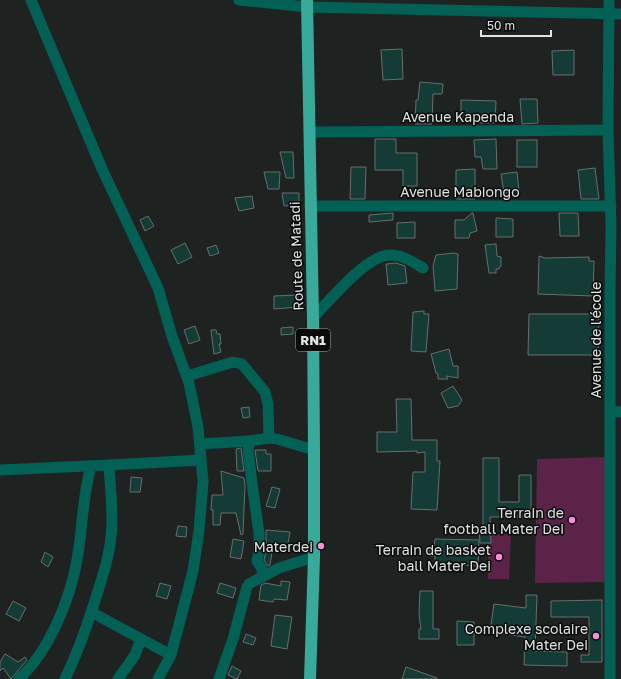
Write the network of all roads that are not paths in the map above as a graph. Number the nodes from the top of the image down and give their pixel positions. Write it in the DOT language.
graph roads {
  1 [pos="31,0"];
  2 [pos="239,0"];
  3 [pos="609,0"];
  4 [pos="307,3"];
  5 [pos="609,14"];
  6 [pos="621,14"];
  7 [pos="608,130"];
  8 [pos="309,132"];
  9 [pos="310,206"];
  10 [pos="610,206"];
  11 [pos="424,268"];
  12 [pos="313,318"];
  13 [pos="187,376"];
  14 [pos="616,411"];
  15 [pos="269,438"];
  16 [pos="249,441"];
  17 [pos="200,444"];
  18 [pos="314,450"];
  19 [pos="201,460"];
  20 [pos="108,465"];
  21 [pos="91,466"];
  22 [pos="0,470"];
  23 [pos="314,557"];
  24 [pos="263,576"];
  25 [pos="91,612"];
  26 [pos="141,639"];
  27 [pos="171,655"];
  28 [pos="19,679"];
  29 [pos="65,679"];
  30 [pos="118,679"];
  31 [pos="158,679"];
  32 [pos="219,679"];
  33 [pos="310,679"];
  34 [pos="610,679"];
  1 -- 13 [label="street"];
  2 -- 4 [label="street"];
  3 -- 5 [label="street, Avenue de l'école"];
  4 -- 5 [label="street"];
  4 -- 8 [label="highway, Route de Matadi / RN1"];
  5 -- 6 [label="street"];
  5 -- 7 [label="street, Avenue de l'école"];
  7 -- 8 [label="street, Avenue Kapenda"];
  7 -- 10 [label="street, Avenue de l'école"];
  8 -- 9 [label="highway, Route de Matadi / RN1"];
  9 -- 10 [label="street, Avenue Mabiongo"];
  9 -- 12 [label="highway, Route de Matadi / RN1"];
  10 -- 14 [label="street, Avenue de l'école"];
  11 -- 12 [label="street"];
  12 -- 18 [label="highway, Route de Matadi / RN1"];
  13 -- 15 [label="street"];
  13 -- 17 [label="street"];
  14 -- 34 [label="street, Avenue de l'école"];
  15 -- 16 [label="street"];
  15 -- 18 [label="street"];
  16 -- 17 [label="street"];
  16 -- 24 [label="street"];
  17 -- 19 [label="street"];
  18 -- 23 [label="highway, Route de Matadi / RN1"];
  19 -- 20 [label="street"];
  19 -- 27 [label="street"];
  20 -- 21 [label="street"];
  20 -- 25 [label="street"];
  21 -- 22 [label="street"];
  21 -- 28 [label="street"];
  23 -- 24 [label="street"];
  23 -- 33 [label="highway, Route de Matadi / RN1"];
  24 -- 32 [label="street"];
  25 -- 26 [label="street"];
  25 -- 29 [label="street"];
  26 -- 27 [label="street"];
  26 -- 30 [label="street"];
  27 -- 31 [label="street"];
}
